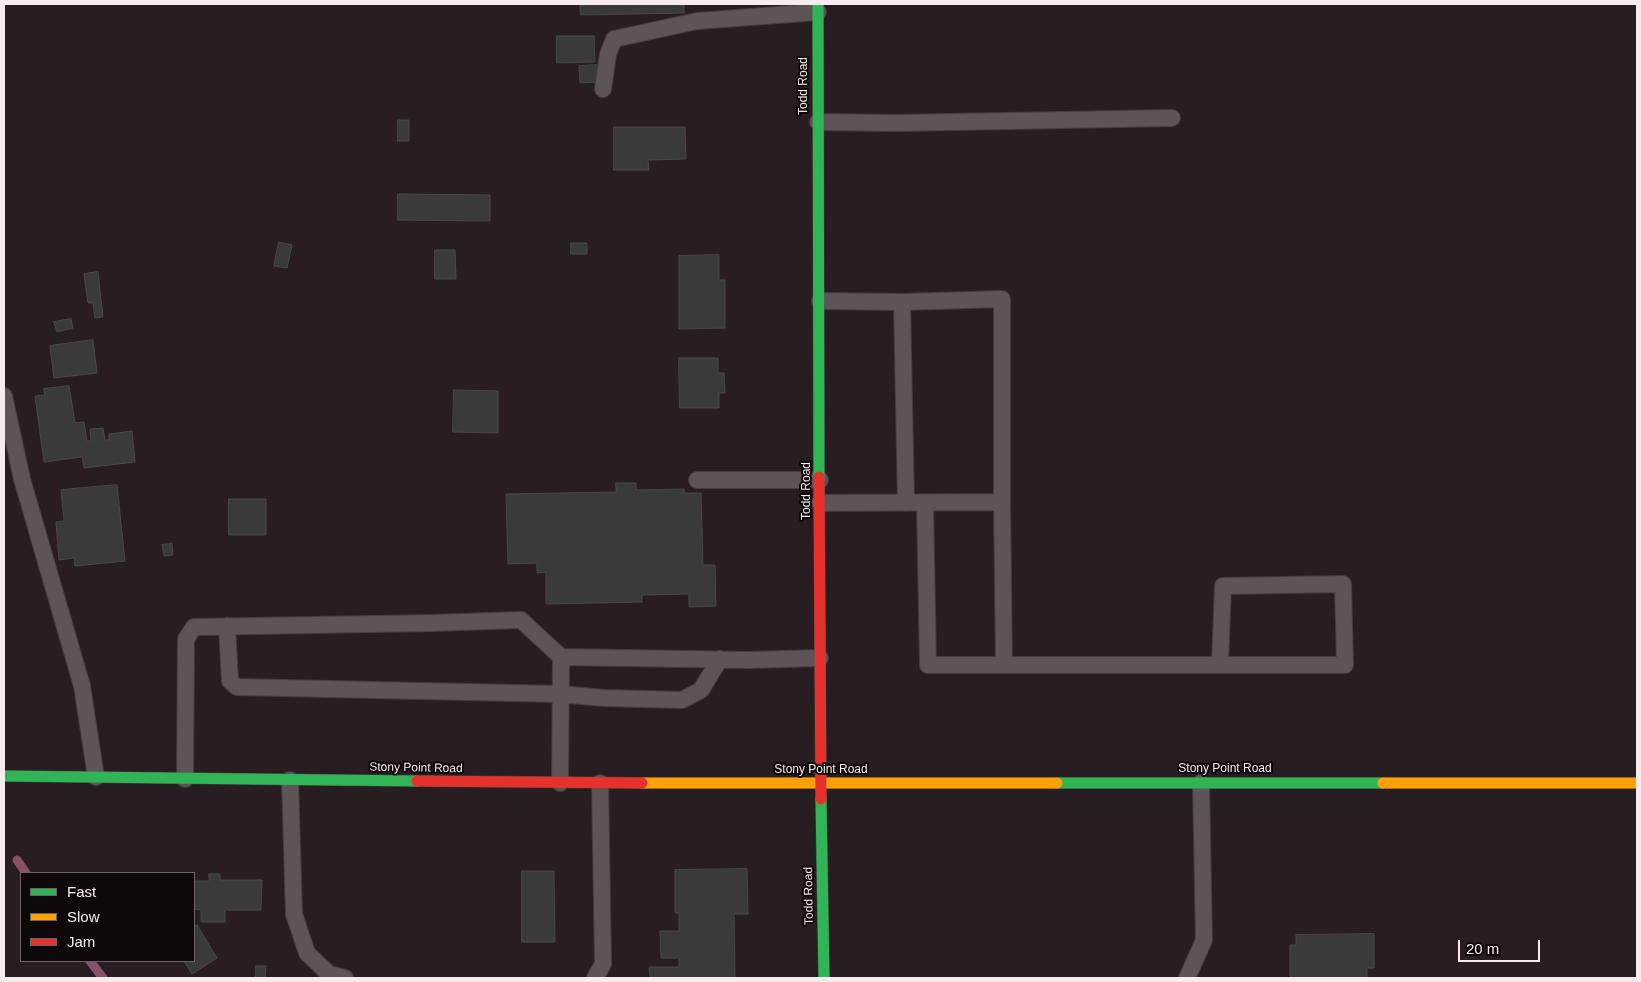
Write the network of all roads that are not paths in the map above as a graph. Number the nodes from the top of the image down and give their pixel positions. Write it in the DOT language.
graph roads {
  1 [pos="818,8"];
  2 [pos="603,89"];
  3 [pos="1172,118"];
  4 [pos="818,122"];
  5 [pos="820,301"];
  6 [pos="902,302"];
  7 [pos="4,396"];
  8 [pos="697,480"];
  9 [pos="820,480"];
  10 [pos="1002,502"];
  11 [pos="820,503"];
  12 [pos="906,503"];
  13 [pos="925,503"];
  14 [pos="227,626"];
  15 [pos="561,657"];
  16 [pos="820,658"];
  17 [pos="720,659"];
  18 [pos="1220,664"];
  19 [pos="1004,665"];
  20 [pos="560,694"];
  21 [pos="4,776"];
  22 [pos="96,777"];
  23 [pos="185,778"];
  24 [pos="290,780"];
  25 [pos="560,783"];
  26 [pos="600,783"];
  27 [pos="1201,783"];
  28 [pos="1637,783"];
  29 [pos="821,784"];
  30 [pos="345,978"];
  31 [pos="595,978"];
  32 [pos="824,978"];
  33 [pos="1187,978"];
  1 -- 2 [label="lane"];
  1 -- 4 [label="main road, Todd Road"];
  3 -- 4 [label="lane"];
  4 -- 5 [label="main road, Todd Road"];
  5 -- 6 [label="lane"];
  5 -- 9 [label="main road, Todd Road"];
  6 -- 10 [label="lane"];
  6 -- 12 [label="lane"];
  7 -- 22 [label="lane"];
  8 -- 9 [label="lane"];
  9 -- 11 [label="main road, Todd Road"];
  10 -- 13 [label="lane"];
  10 -- 19 [label="lane"];
  11 -- 12 [label="lane"];
  11 -- 16 [label="main road, Todd Road"];
  12 -- 13 [label="lane"];
  13 -- 19 [label="lane"];
  14 -- 15 [label="lane"];
  14 -- 20 [label="lane"];
  14 -- 23 [label="lane"];
  15 -- 17 [label="lane"];
  15 -- 20 [label="lane"];
  16 -- 17 [label="lane"];
  16 -- 29 [label="main road, Todd Road"];
  17 -- 20 [label="lane"];
  18 -- 18 [label="lane"];
  18 -- 19 [label="lane"];
  20 -- 25 [label="lane"];
  21 -- 22 [label="main road, Stony Point Road"];
  22 -- 23 [label="main road, Stony Point Road"];
  23 -- 24 [label="main road, Stony Point Road"];
  24 -- 25 [label="main road, Stony Point Road"];
  24 -- 30 [label="lane"];
  25 -- 26 [label="main road, Stony Point Road"];
  26 -- 29 [label="main road, Stony Point Road"];
  26 -- 31 [label="lane"];
  27 -- 28 [label="main road, Stony Point Road"];
  27 -- 29 [label="main road, Stony Point Road"];
  27 -- 33 [label="lane"];
  29 -- 32 [label="main road, Todd Road"];
}
